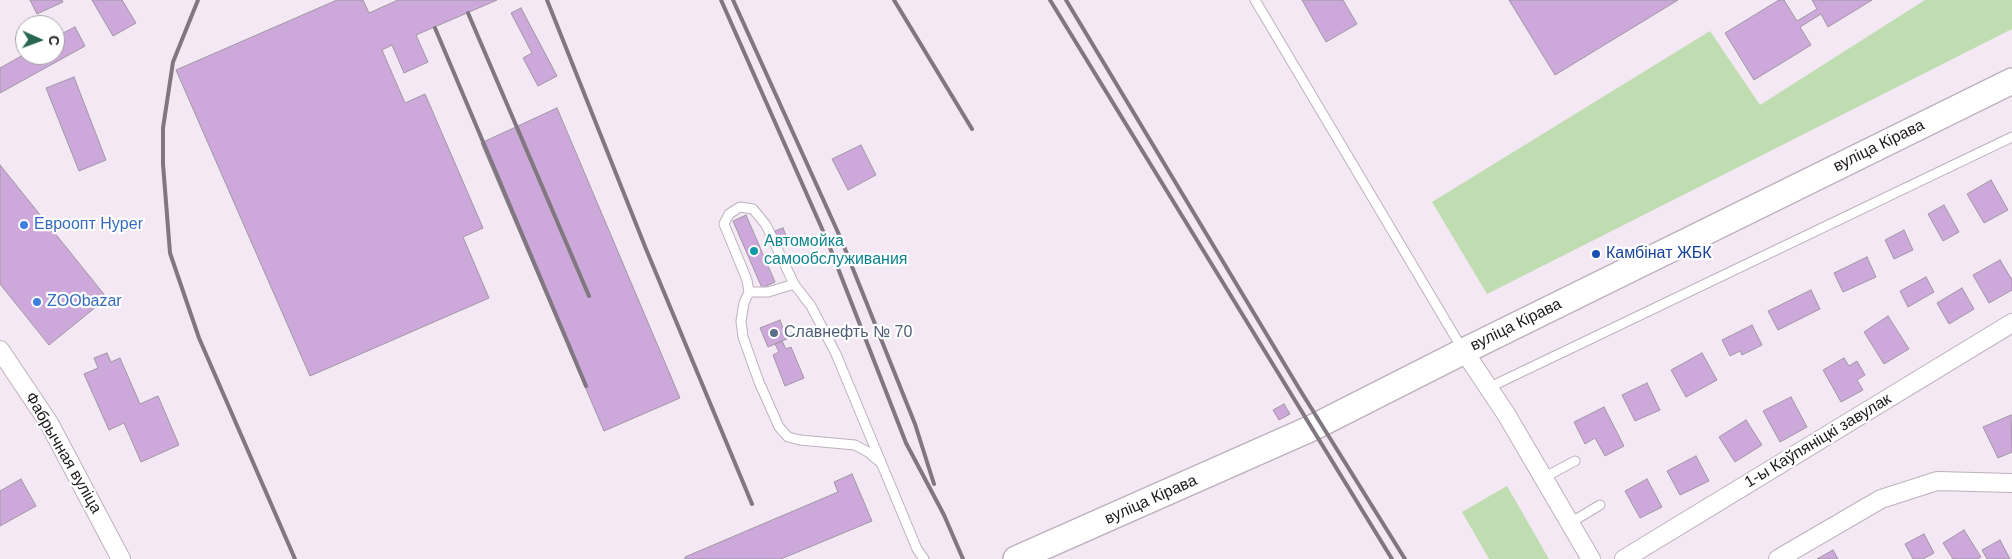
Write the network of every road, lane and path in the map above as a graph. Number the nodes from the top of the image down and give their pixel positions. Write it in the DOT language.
graph roads {
  1 [pos="1255,0"];
  2 [pos="2012,81"];
  3 [pos="2012,137"];
  4 [pos="794,284"];
  5 [pos="749,292"];
  6 [pos="2012,324"];
  7 [pos="0,350"];
  8 [pos="1464,351"];
  9 [pos="1488,388"];
  10 [pos="1575,461"];
  11 [pos="880,462"];
  12 [pos="1543,478"];
  13 [pos="2012,482"];
  14 [pos="1600,506"];
  15 [pos="1570,523"];
  16 [pos="121,559"];
  17 [pos="924,559"];
  18 [pos="1016,559"];
  19 [pos="1591,559"];
  20 [pos="1624,559"];
  21 [pos="1778,559"];
  1 -- 8 [label="lane"];
  2 -- 8 [label="main road, вуліца Кірава"];
  3 -- 9 [label="lane"];
  4 -- 5 [label="lane"];
  4 -- 5 [label="lane"];
  4 -- 11 [label="lane"];
  5 -- 11 [label="lane"];
  6 -- 20 [label="street, 1-ы Каўпяніцкі завулак"];
  7 -- 16 [label="street, Фабрычная вуліца"];
  8 -- 9 [label="street"];
  8 -- 18 [label="main road, вуліца Кірава"];
  9 -- 12 [label="street"];
  10 -- 12 [label="lane"];
  11 -- 17 [label="lane"];
  12 -- 15 [label="street"];
  13 -- 21 [label="street"];
  14 -- 15 [label="lane"];
  15 -- 19 [label="street"];
}
